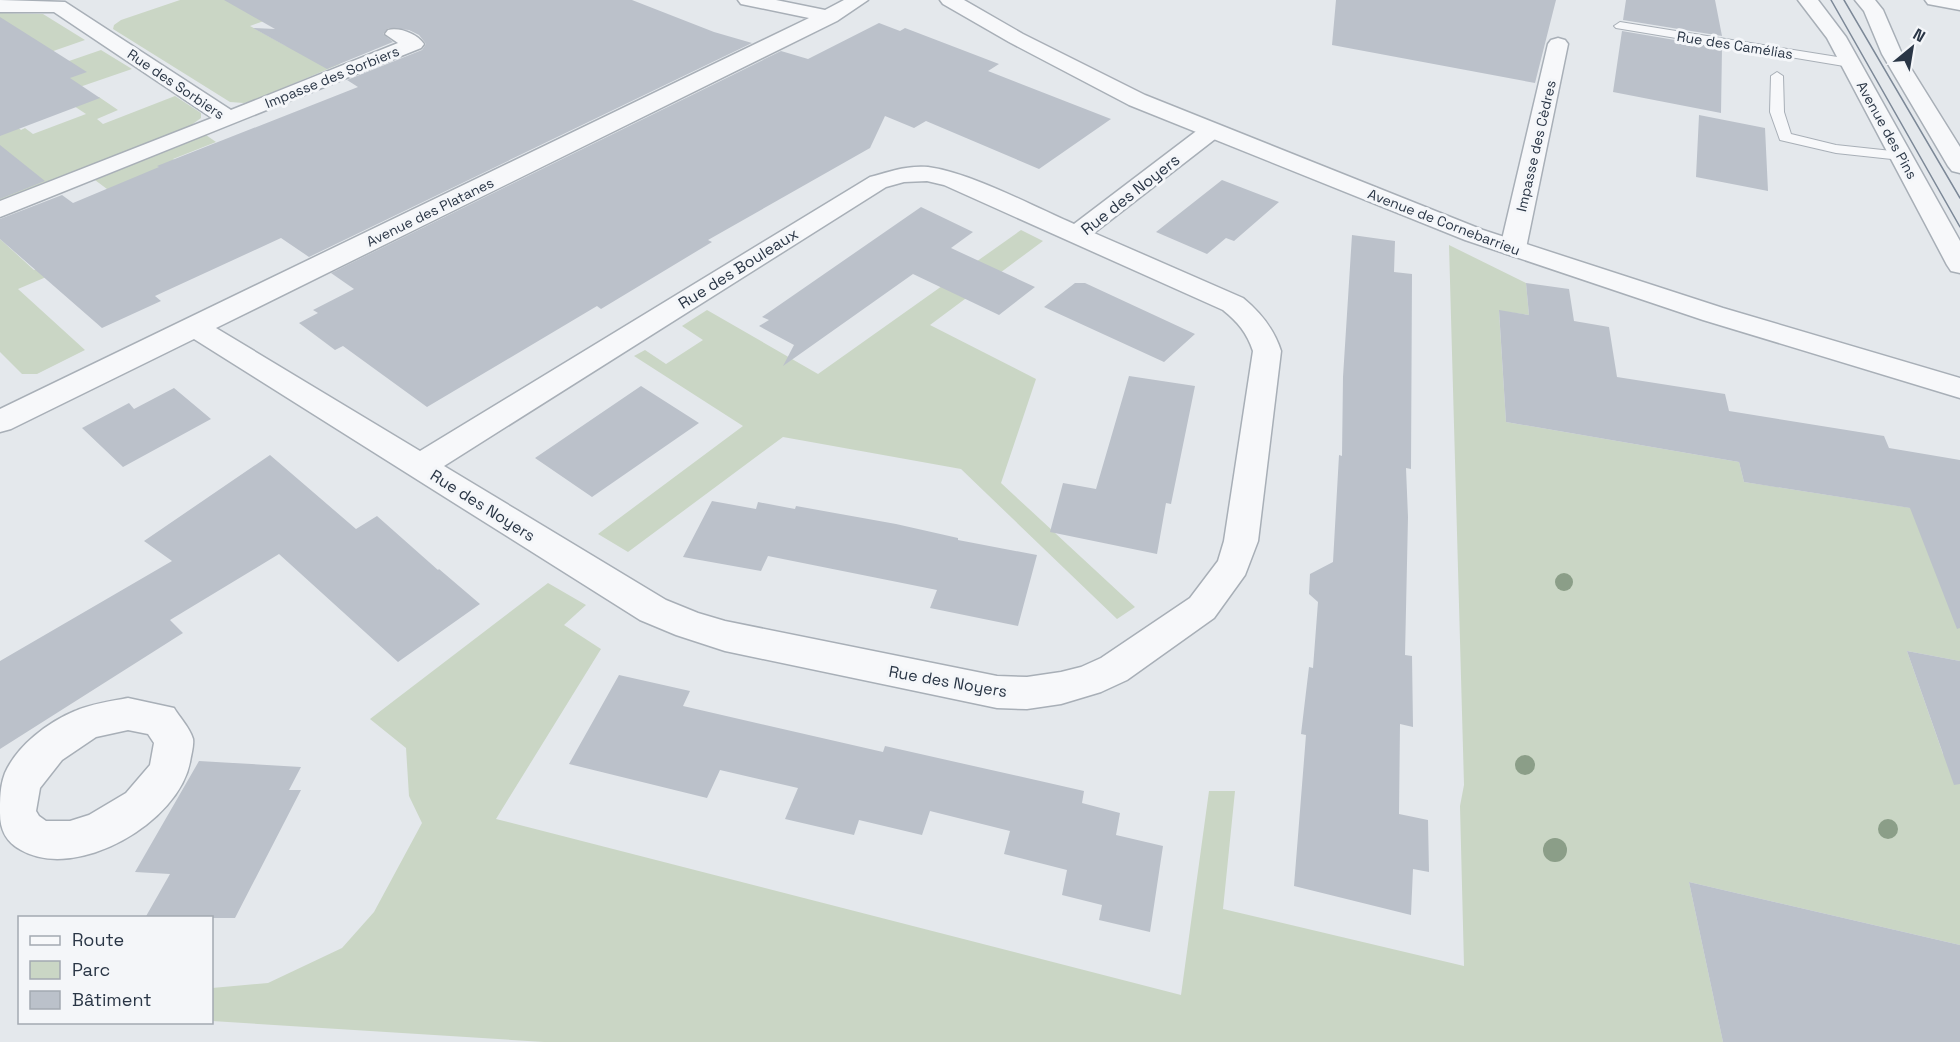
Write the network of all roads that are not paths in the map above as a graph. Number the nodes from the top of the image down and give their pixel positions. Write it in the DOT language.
graph roads {
  1 [pos="748,0"];
  2 [pos="858,0"];
  3 [pos="950,0"];
  4 [pos="1808,0"];
  5 [pos="1865,0"];
  6 [pos="1935,0"];
  7 [pos="1960,4"];
  8 [pos="0,6"];
  9 [pos="830,17"];
  10 [pos="1620,26"];
  11 [pos="395,34"];
  12 [pos="1558,44"];
  13 [pos="1850,63"];
  14 [pos="1777,76"];
  15 [pos="229,118"];
  16 [pos="1211,131"];
  17 [pos="1901,156"];
  18 [pos="1960,166"];
  19 [pos="0,210"];
  20 [pos="1076,234"];
  21 [pos="1513,248"];
  22 [pos="1960,265"];
  23 [pos="195,327"];
  24 [pos="1960,388"];
  25 [pos="5,413"];
  26 [pos="420,466"];
  1 -- 9 [label="street"];
  2 -- 9 [label="street, Avenue des Platanes"];
  3 -- 16 [label="street, Avenue de Cornebarrieu"];
  4 -- 13 [label="street, Avenue des Pins"];
  5 -- 18 [label="street"];
  6 -- 7 [label="street"];
  8 -- 15 [label="street, Rue des Sorbiers"];
  9 -- 23 [label="street, Avenue des Platanes"];
  10 -- 13 [label="lane, Rue des Camélias"];
  11 -- 15 [label="street, Impasse des Sorbiers"];
  12 -- 21 [label="street, Impasse des Cèdres"];
  13 -- 17 [label="street, Avenue des Pins"];
  14 -- 17 [label="lane, Rue des Camélias"];
  15 -- 19 [label="street, Rue des Sorbiers"];
  16 -- 20 [label="street, Rue des Noyers"];
  16 -- 21 [label="street, Avenue de Cornebarrieu"];
  17 -- 22 [label="street, Avenue des Pins"];
  20 -- 26 [label="street, Rue des Bouleaux"];
  20 -- 26 [label="street, Rue des Noyers"];
  21 -- 24 [label="street, Avenue de Cornebarrieu"];
  23 -- 25 [label="street, Avenue des Platanes"];
  23 -- 26 [label="street, Rue des Noyers"];
}
